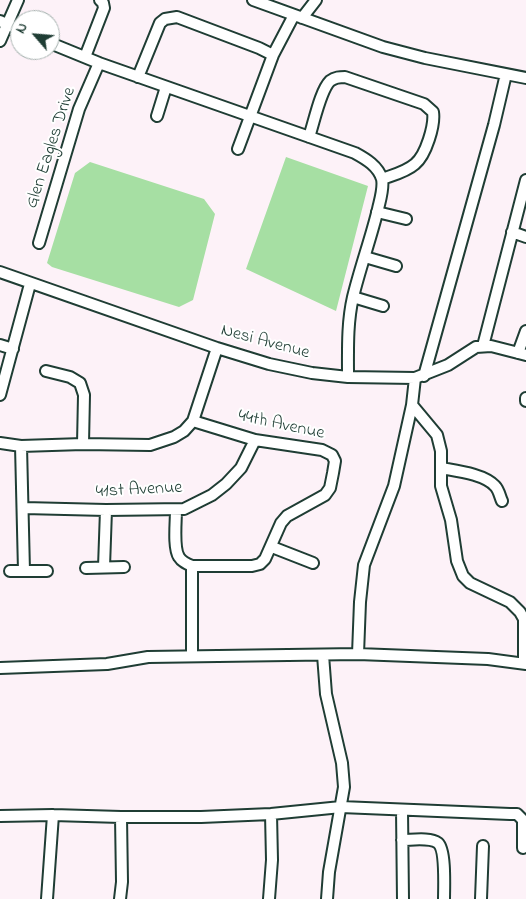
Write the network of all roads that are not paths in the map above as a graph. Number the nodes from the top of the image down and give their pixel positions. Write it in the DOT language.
graph roads {
  1 [pos="18,0"];
  2 [pos="100,0"];
  3 [pos="253,0"];
  4 [pos="316,0"];
  5 [pos="298,16"];
  6 [pos="4,23"];
  7 [pos="0,41"];
  8 [pos="60,47"];
  9 [pos="273,55"];
  10 [pos="84,57"];
  11 [pos="99,64"];
  12 [pos="506,74"];
  13 [pos="138,77"];
  14 [pos="526,78"];
  15 [pos="166,87"];
  16 [pos="157,116"];
  17 [pos="250,116"];
  18 [pos="309,137"];
  19 [pos="238,149"];
  20 [pos="382,179"];
  21 [pos="526,180"];
  22 [pos="378,212"];
  23 [pos="406,219"];
  24 [pos="512,232"];
  25 [pos="526,237"];
  26 [pos="39,243"];
  27 [pos="366,257"];
  28 [pos="396,266"];
  29 [pos="0,272"];
  30 [pos="30,284"];
  31 [pos="353,297"];
  32 [pos="384,306"];
  33 [pos="526,331"];
  34 [pos="0,345"];
  35 [pos="483,346"];
  36 [pos="217,348"];
  37 [pos="13,349"];
  38 [pos="522,354"];
  39 [pos="46,371"];
  40 [pos="348,377"];
  41 [pos="419,377"];
  42 [pos="0,395"];
  43 [pos="412,404"];
  44 [pos="193,421"];
  45 [pos="255,440"];
  46 [pos="0,443"];
  47 [pos="83,444"];
  48 [pos="22,446"];
  49 [pos="441,468"];
  50 [pos="502,501"];
  51 [pos="24,508"];
  52 [pos="106,510"];
  53 [pos="176,510"];
  54 [pos="272,547"];
  55 [pos="313,563"];
  56 [pos="192,566"];
  57 [pos="124,567"];
  58 [pos="86,568"];
  59 [pos="104,568"];
  60 [pos="10,571"];
  61 [pos="24,571"];
  62 [pos="47,571"];
  63 [pos="358,654"];
  64 [pos="323,655"];
  65 [pos="192,656"];
  66 [pos="525,663"];
  67 [pos="0,668"];
  68 [pos="341,807"];
  69 [pos="402,810"];
  70 [pos="271,814"];
  71 [pos="53,815"];
  72 [pos="121,817"];
  73 [pos="0,819"];
  74 [pos="402,840"];
  75 [pos="483,846"];
  76 [pos="523,848"];
  77 [pos="47,899"];
  78 [pos="120,899"];
  79 [pos="269,899"];
  80 [pos="327,899"];
  81 [pos="403,899"];
  82 [pos="444,899"];
  83 [pos="482,899"];
  1 -- 6 [label="street"];
  2 -- 10 [label="street"];
  3 -- 5 [label="street"];
  4 -- 5 [label="street"];
  5 -- 9 [label="street"];
  5 -- 12 [label="street"];
  6 -- 7 [label="street"];
  8 -- 10 [label="street"];
  9 -- 13 [label="street"];
  9 -- 17 [label="street"];
  10 -- 11 [label="street"];
  11 -- 13 [label="street"];
  11 -- 26 [label="street, Glen Eagles Drive"];
  12 -- 14 [label="street"];
  12 -- 41 [label="street"];
  13 -- 15 [label="street"];
  15 -- 16 [label="street"];
  15 -- 17 [label="street"];
  17 -- 18 [label="street"];
  17 -- 19 [label="street"];
  18 -- 20 [label="street"];
  18 -- 20 [label="street"];
  20 -- 22 [label="street"];
  21 -- 24 [label="street"];
  22 -- 23 [label="street"];
  22 -- 27 [label="street"];
  24 -- 25 [label="street"];
  24 -- 35 [label="street"];
  27 -- 28 [label="street"];
  27 -- 31 [label="street"];
  29 -- 30 [label="street, Nesi Avenue"];
  30 -- 36 [label="street, Nesi Avenue"];
  30 -- 37 [label="street"];
  31 -- 32 [label="street"];
  31 -- 40 [label="street"];
  33 -- 38 [label="street"];
  34 -- 37 [label="street"];
  35 -- 38 [label="street"];
  35 -- 41 [label="street, Nesi Avenue"];
  36 -- 40 [label="street, Nesi Avenue"];
  36 -- 44 [label="street"];
  37 -- 42 [label="street"];
  39 -- 47 [label="street"];
  40 -- 41 [label="street, Nesi Avenue"];
  41 -- 43 [label="street"];
  43 -- 49 [label="street"];
  43 -- 63 [label="street"];
  44 -- 45 [label="street, 44th Avenue"];
  44 -- 47 [label="street"];
  45 -- 53 [label="street, 41st Avenue"];
  45 -- 54 [label="street, 44th Avenue"];
  46 -- 48 [label="street"];
  47 -- 48 [label="street"];
  48 -- 51 [label="street"];
  49 -- 50 [label="street"];
  49 -- 66 [label="street"];
  51 -- 52 [label="street, 41st Avenue"];
  51 -- 61 [label="street"];
  52 -- 53 [label="street, 41st Avenue"];
  52 -- 59 [label="street"];
  53 -- 56 [label="street"];
  54 -- 55 [label="street"];
  54 -- 56 [label="street, 44th Avenue"];
  56 -- 65 [label="street"];
  57 -- 59 [label="street"];
  58 -- 59 [label="street"];
  60 -- 61 [label="street"];
  61 -- 62 [label="street"];
  63 -- 64 [label="street"];
  63 -- 66 [label="street"];
  64 -- 65 [label="street"];
  64 -- 68 [label="street"];
  65 -- 67 [label="street"];
  68 -- 69 [label="street"];
  68 -- 70 [label="street"];
  68 -- 80 [label="street"];
  69 -- 74 [label="street"];
  69 -- 76 [label="street"];
  70 -- 72 [label="street"];
  70 -- 79 [label="street"];
  71 -- 72 [label="street"];
  71 -- 73 [label="street"];
  71 -- 77 [label="street"];
  72 -- 78 [label="street"];
  74 -- 81 [label="street"];
  74 -- 82 [label="street"];
  75 -- 83 [label="street"];
}
